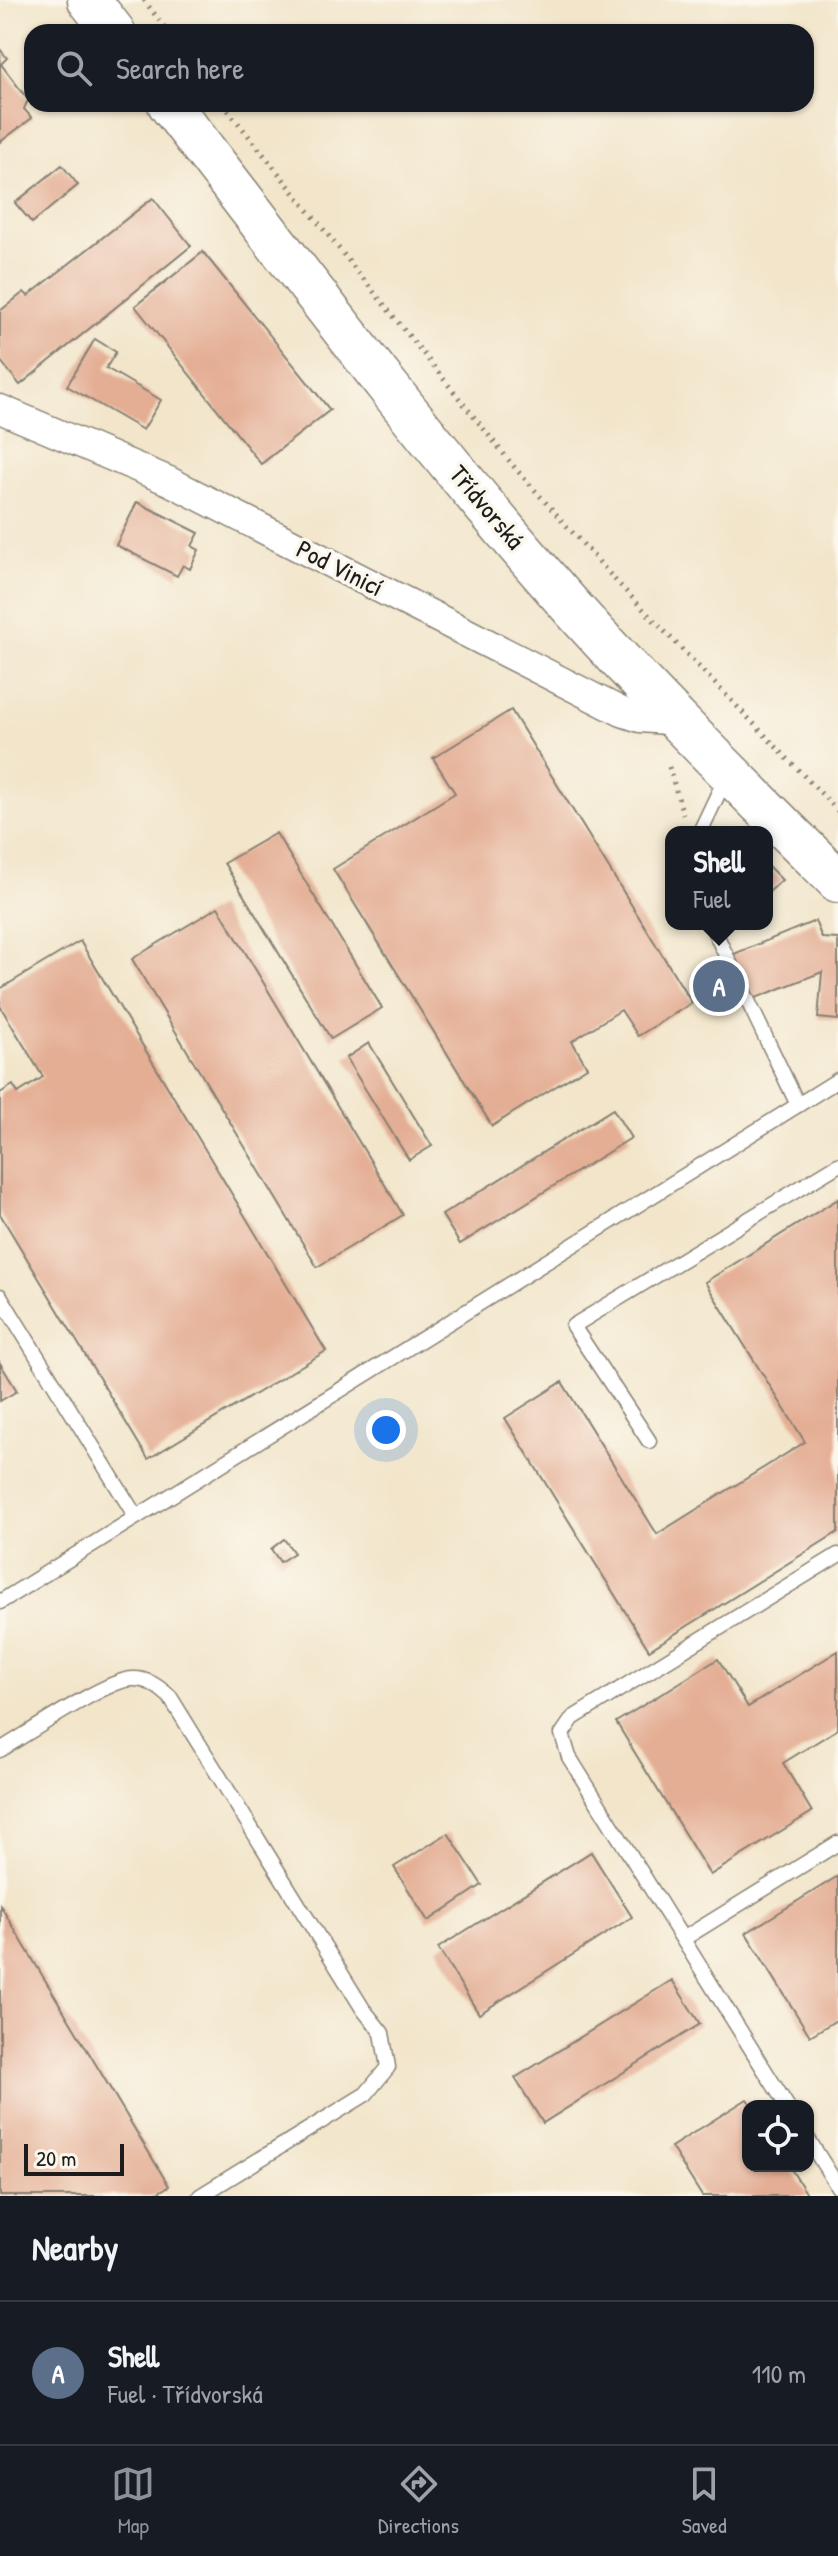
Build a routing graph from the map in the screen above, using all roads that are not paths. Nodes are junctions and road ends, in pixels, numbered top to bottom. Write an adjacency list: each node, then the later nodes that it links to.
1 (89, 0): 2 (main road)
2 (108, 24)
3 (175, 112): 5 (main road, Třídvorská)
4 (0, 409): 5 (street, Pod Vinicí)
5 (680, 721): 6 (main road, Třídvorská)
6 (729, 771): 7 (lane); 8 (main road, Třídvorská)
7 (703, 826)
8 (838, 881)
9 (714, 930): 11 (lane)
10 (838, 1080): 11 (lane)
11 (798, 1105): 15 (lane)
12 (838, 1165): 14 (lane)
13 (0, 1296): 15 (lane)
14 (649, 1441)
15 (136, 1517): 17 (lane)
16 (838, 1555): 20 (lane)
17 (0, 1602)
18 (0, 1750): 24 (lane)
19 (838, 1843): 20 (lane)
20 (683, 1939): 21 (lane)
21 (783, 2100)
22 (814, 2149): 23 (lane)
23 (838, 2187)
24 (200, 2196)

